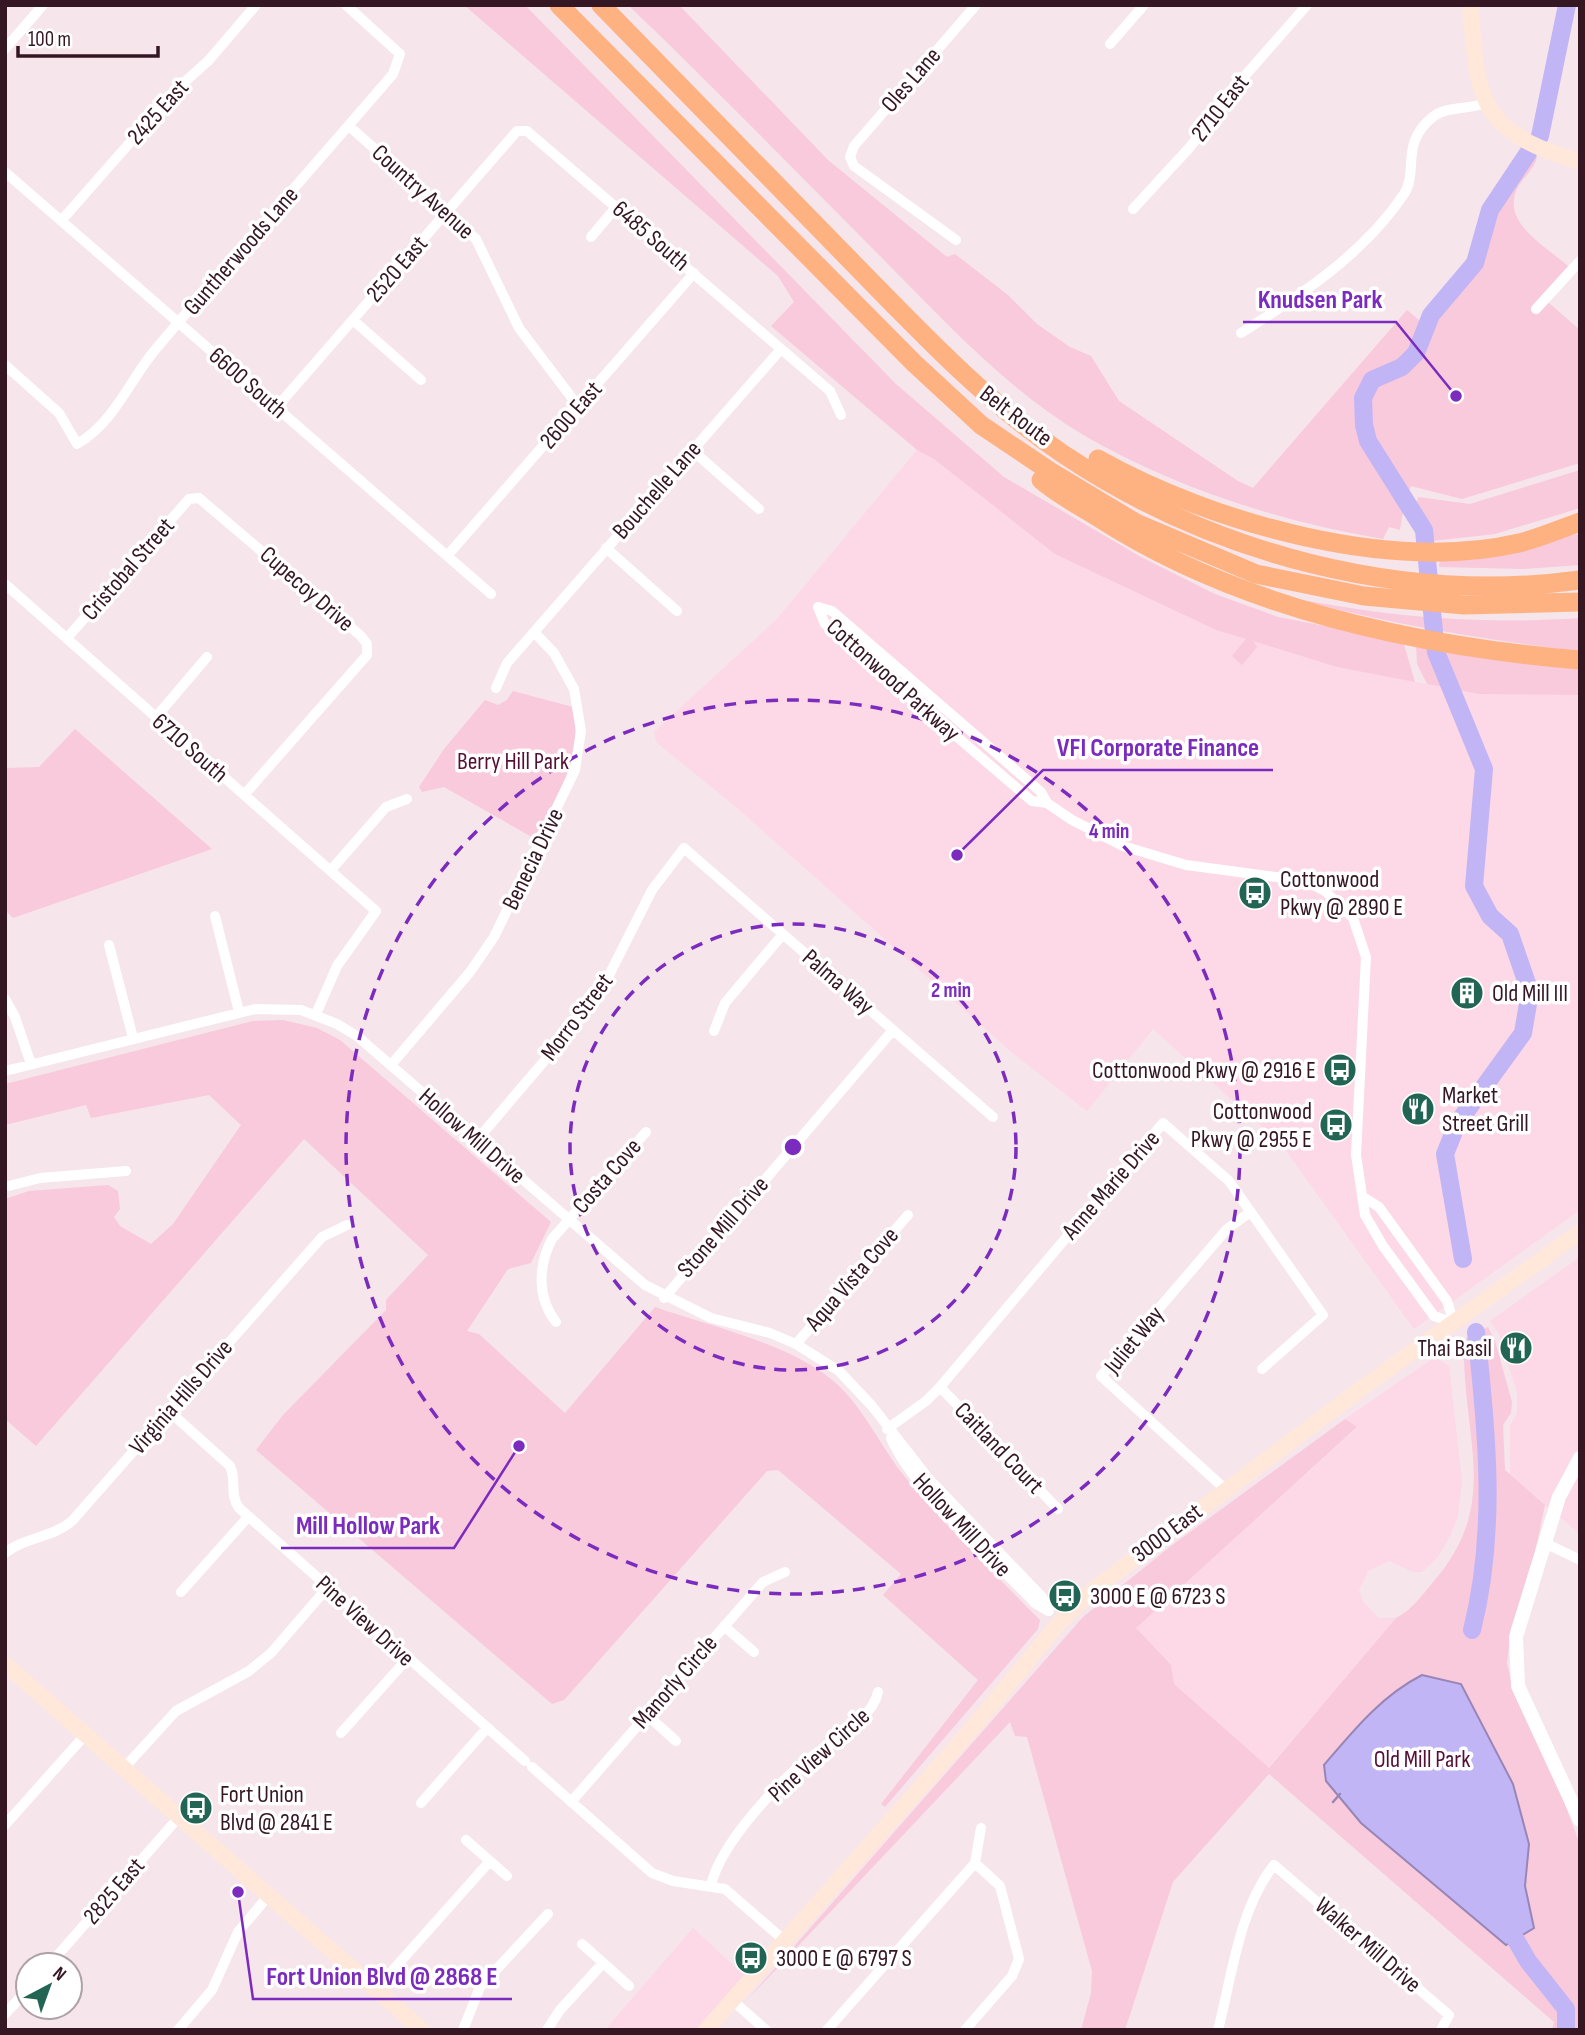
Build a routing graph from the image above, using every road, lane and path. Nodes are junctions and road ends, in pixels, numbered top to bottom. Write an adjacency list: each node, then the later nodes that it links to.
1 (43, 5): 11 (street)
2 (256, 5): 20 (street, 2425 East)
3 (346, 5): 13 (street, Guntherwoods Lane)
4 (559, 5): 36 (highway, Belt Route)
5 (601, 5): 29 (highway, Belt Route)
6 (976, 5): 22 (street, Oles Lane)
7 (1144, 5): 10 (street)
8 (1307, 5): 18 (street, 2710 East)
9 (1470, 5): 12 (main road)
10 (1110, 44)
11 (5, 49)
12 (1485, 103): 15 (main road); 28 (street)
13 (349, 126): 19 (street, Country Avenue); 27 (street, Guntherwoods Lane)
14 (517, 131): 17 (street, 6485 South); 19 (street, 2520 East)
15 (1580, 162)
16 (5, 172): 20 (street, 6600 South)
17 (617, 206): 21 (street); 24 (street, 6485 South)
18 (1133, 209)
19 (447, 211): 26 (street, 2520 East); 33 (street, Country Avenue)
20 (61, 221): 27 (street, 6600 South)
21 (591, 237)
22 (956, 240)
23 (1580, 261): 25 (street)
24 (694, 273): 30 (street, 6485 South); 33 (street, 2600 East)
25 (1536, 309)
26 (353, 320): 32 (street); 34 (street, 2520 East)
27 (179, 323): 31 (street, Guntherwoods Lane); 34 (street, 6600 South)
28 (1241, 333)
29 (926, 337): 40 (highway); 45 (highway, Belt Route)
30 (781, 349): 35 (street, 6485 South); 37 (street, Bouchelle Lane)
31 (5, 365)
32 (421, 380)
33 (578, 406): 42 (street, 2600 East)
34 (276, 408): 42 (street, 6600 South)
35 (841, 415)
36 (981, 425): 45 (highway, Belt Route); 53 (highway)
37 (692, 450): 39 (street); 41 (street, Bouchelle Lane)
38 (189, 499): 51 (street, Cristobal Street); 56 (street, Cupecoy Drive)
39 (759, 509)
40 (1580, 522)
41 (606, 548): 49 (street); 50 (street, Bouchelle Lane)
42 (447, 556): 46 (street, 6600 South)
43 (1580, 580): 47 (highway, Belt Route)
44 (5, 584): 51 (street, 6710 South)
45 (1365, 587): 47 (highway, Belt Route)
46 (491, 594)
47 (1465, 595): 48 (highway, Belt Route)
48 (1580, 602)
49 (677, 611)
50 (534, 632): 54 (street, Bouchelle Lane); 71 (street, Benecia Drive)
51 (67, 638): 55 (street, 6710 South)
52 (207, 657): 55 (street)
53 (1580, 660)
54 (496, 688)
55 (156, 717): 56 (street, 6710 South)
56 (244, 795): 60 (street, 6710 South)
57 (407, 799): 60 (street)
58 (1047, 803): 58 (street, Cottonwood Parkway); 78 (street, Cottonwood Parkway)
59 (684, 848): 62 (street, Palma Way); 75 (street, Morro Street)
60 (331, 870): 66 (street, 6710 South)
61 (215, 916): 65 (street)
62 (783, 934): 67 (street, Palma Way); 68 (street)
63 (109, 945): 69 (street)
64 (5, 999): 70 (street)
65 (239, 1012): 66 (street, Hollow Mill Drive); 69 (street, Hollow Mill Drive)
66 (316, 1014): 71 (street, Hollow Mill Drive)
67 (893, 1030): 73 (street, Palma Way); 84 (street, Stone Mill Drive)
68 (714, 1031)
69 (133, 1038): 70 (street, Hollow Mill Drive)
70 (31, 1064): 72 (street, Hollow Mill Drive)
71 (391, 1065): 75 (street, Hollow Mill Drive)
72 (5, 1071)
73 (993, 1117)
74 (646, 1132): 81 (street, Costa Cove)
75 (477, 1140): 81 (street, Hollow Mill Drive)
76 (126, 1171): 77 (street)
77 (5, 1187)
78 (1363, 1197): 86 (street); 86 (street, Cottonwood Parkway)
79 (1249, 1213): 88 (street, Anne Marie Drive); 89 (street, Anne Marie Drive); 93 (street, Juliet Way)
80 (908, 1215): 87 (street, Aqua Vista Cove)
81 (568, 1221): 84 (street, Hollow Mill Drive); 85 (street, Costa Cove)
82 (347, 1224): 90 (street, Virginia Hills Drive)
83 (1580, 1232): 86 (main road, 3000 East)
84 (664, 1298): 87 (street, Hollow Mill Drive)
85 (556, 1322)
86 (1454, 1323): 93 (main road, 3000 East)
87 (796, 1344): 91 (street, Hollow Mill Drive)
88 (1262, 1369)
89 (940, 1387): 91 (street, Anne Marie Drive); 94 (street, Caitland Court)
90 (169, 1411): 95 (street, Pine View Drive); 97 (street, Virginia Hills Drive)
91 (887, 1429): 102 (street, Hollow Mill Drive)
92 (1580, 1458): 96 (street)
93 (1225, 1489): 102 (main road, 3000 East)
94 (1058, 1509)
95 (248, 1517): 100 (street, Pine View Drive); 101 (street)
96 (1545, 1543): 98 (street); 117 (street)
97 (5, 1553)
98 (1580, 1560)
99 (785, 1572): 103 (street, Manorly Circle)
100 (328, 1587): 105 (street, Pine View Drive); 113 (street)
101 (181, 1592)
102 (1055, 1617): 127 (main road, 3000 East)
103 (724, 1626): 104 (street); 108 (street, Manorly Circle)
104 (754, 1652)
105 (408, 1658): 109 (street, Pine View Drive); 110 (street)
106 (5, 1664): 111 (main road)
107 (878, 1692): 124 (street, Pine View Circle)
108 (646, 1715): 112 (street); 114 (street, Manorly Circle)
109 (486, 1728): 114 (street, Pine View Drive); 115 (street)
110 (341, 1733)
111 (86, 1734): 113 (main road); 118 (street)
112 (676, 1741)
113 (124, 1768): 116 (main road)
114 (571, 1801): 124 (street, Pine View Drive)
115 (421, 1803)
116 (179, 1816): 125 (main road); 129 (street, 2825 East)
117 (1580, 1820)
118 (5, 1825)
119 (981, 1828): 122 (street)
120 (466, 1840): 121 (street)
121 (489, 1861): 123 (street); 132 (street)
122 (975, 1863): 140 (street); 141 (street)
123 (507, 1876)
124 (712, 1885): 127 (street, Pine View Drive)
125 (269, 1895): 132 (main road); 134 (street)
126 (548, 1914): 136 (street)
127 (785, 1941): 133 (main road, 3000 East)
128 (582, 1944): 130 (street)
129 (61, 1951)
130 (603, 1963): 131 (street); 137 (street)
131 (629, 1986)
132 (376, 1989): 135 (main road)
133 (732, 2000): 138 (main road, 3000 East); 139 (street)
134 (178, 2030)
135 (422, 2030)
136 (463, 2030)
137 (547, 2030)
138 (706, 2030)
139 (766, 2030)
140 (827, 2030)
141 (965, 2030)
142 (1218, 2030): 143 (street, Walker Mill Drive)
143 (1441, 2030)

